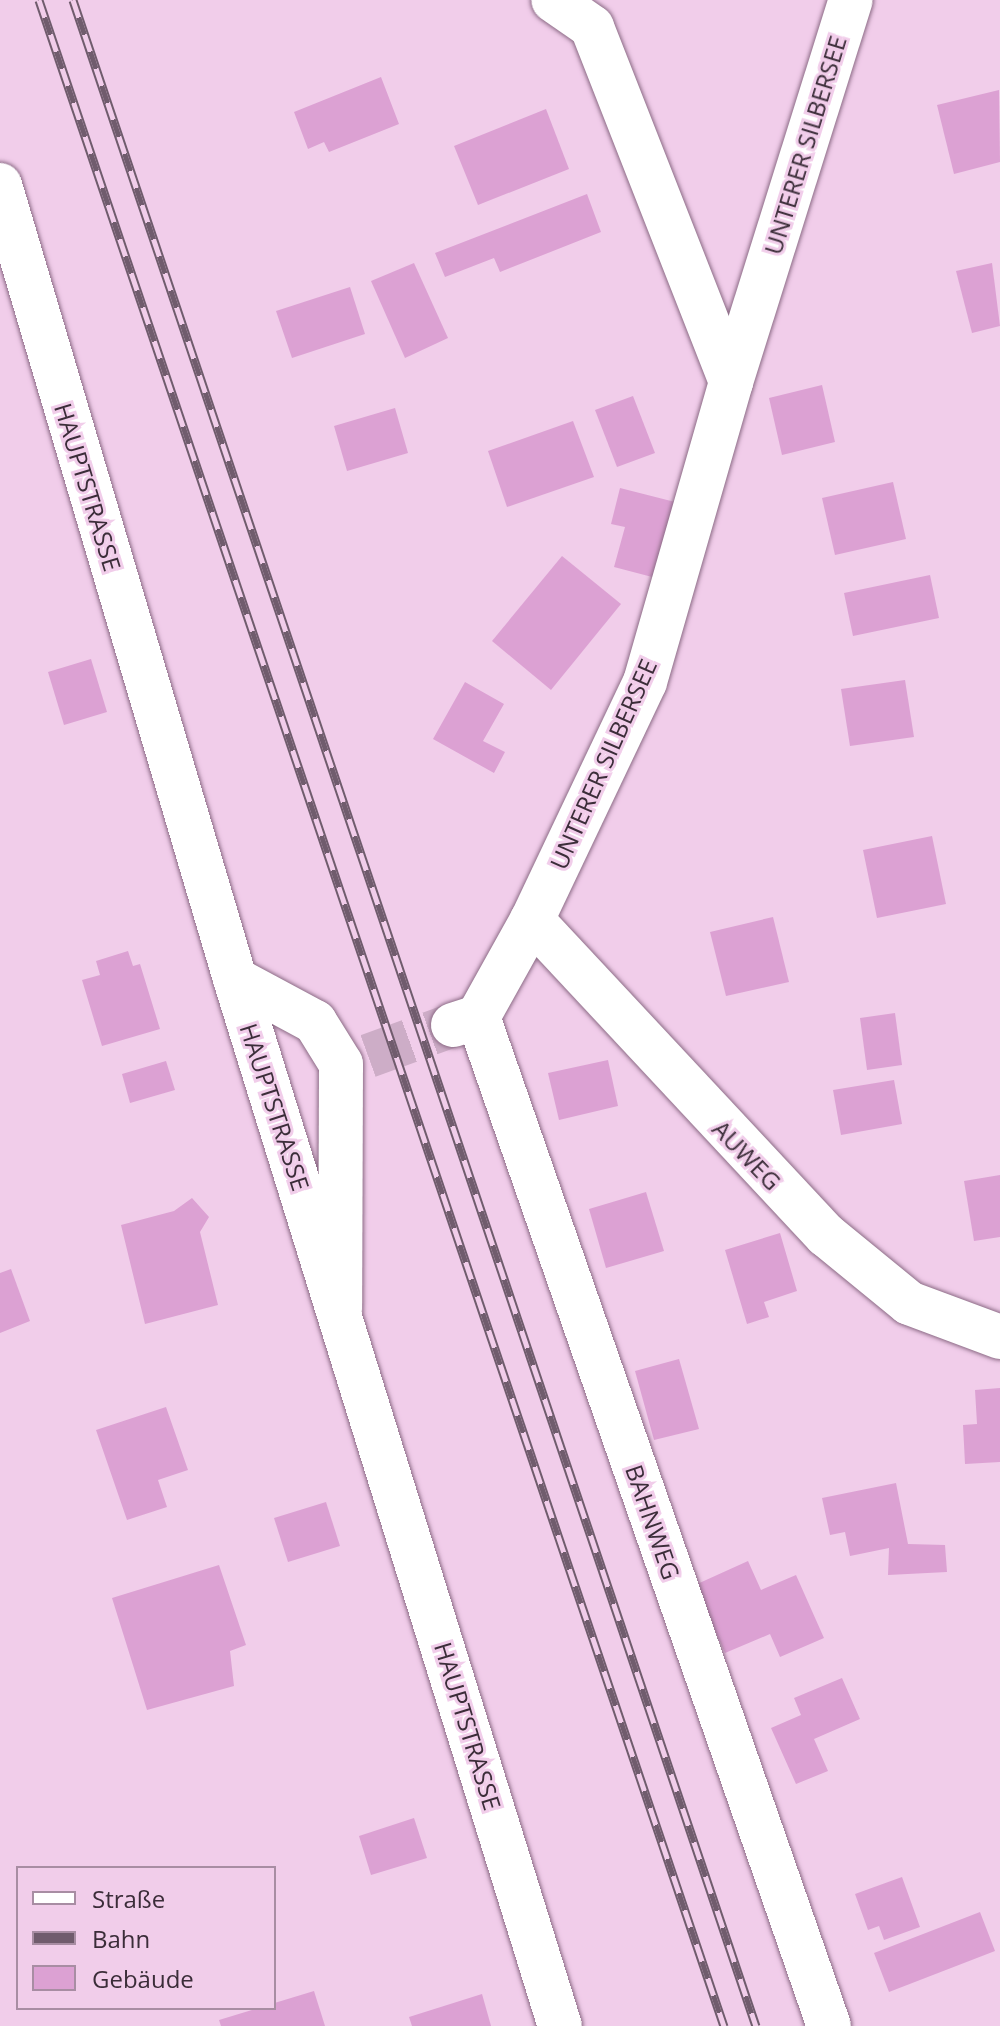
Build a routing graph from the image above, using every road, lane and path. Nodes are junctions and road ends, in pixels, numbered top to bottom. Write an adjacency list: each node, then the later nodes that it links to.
1 (553, 0): 4 (street)
2 (851, 0): 4 (street, UNTERER SILBERSEE)
3 (0, 185): 6 (street, HAUPTSTRASSE)
4 (731, 382): 5 (street, UNTERER SILBERSEE)
5 (532, 920): 7 (street, UNTERER SILBERSEE); 9 (street, AUWEG)
6 (235, 979): 8 (street, HAUPTSTRASSE); 8 (street)
7 (465, 1021): 11 (street, BAHNWEG)
8 (340, 1312): 10 (street, HAUPTSTRASSE)
9 (1000, 1337)
10 (560, 2026)
11 (829, 2026)

